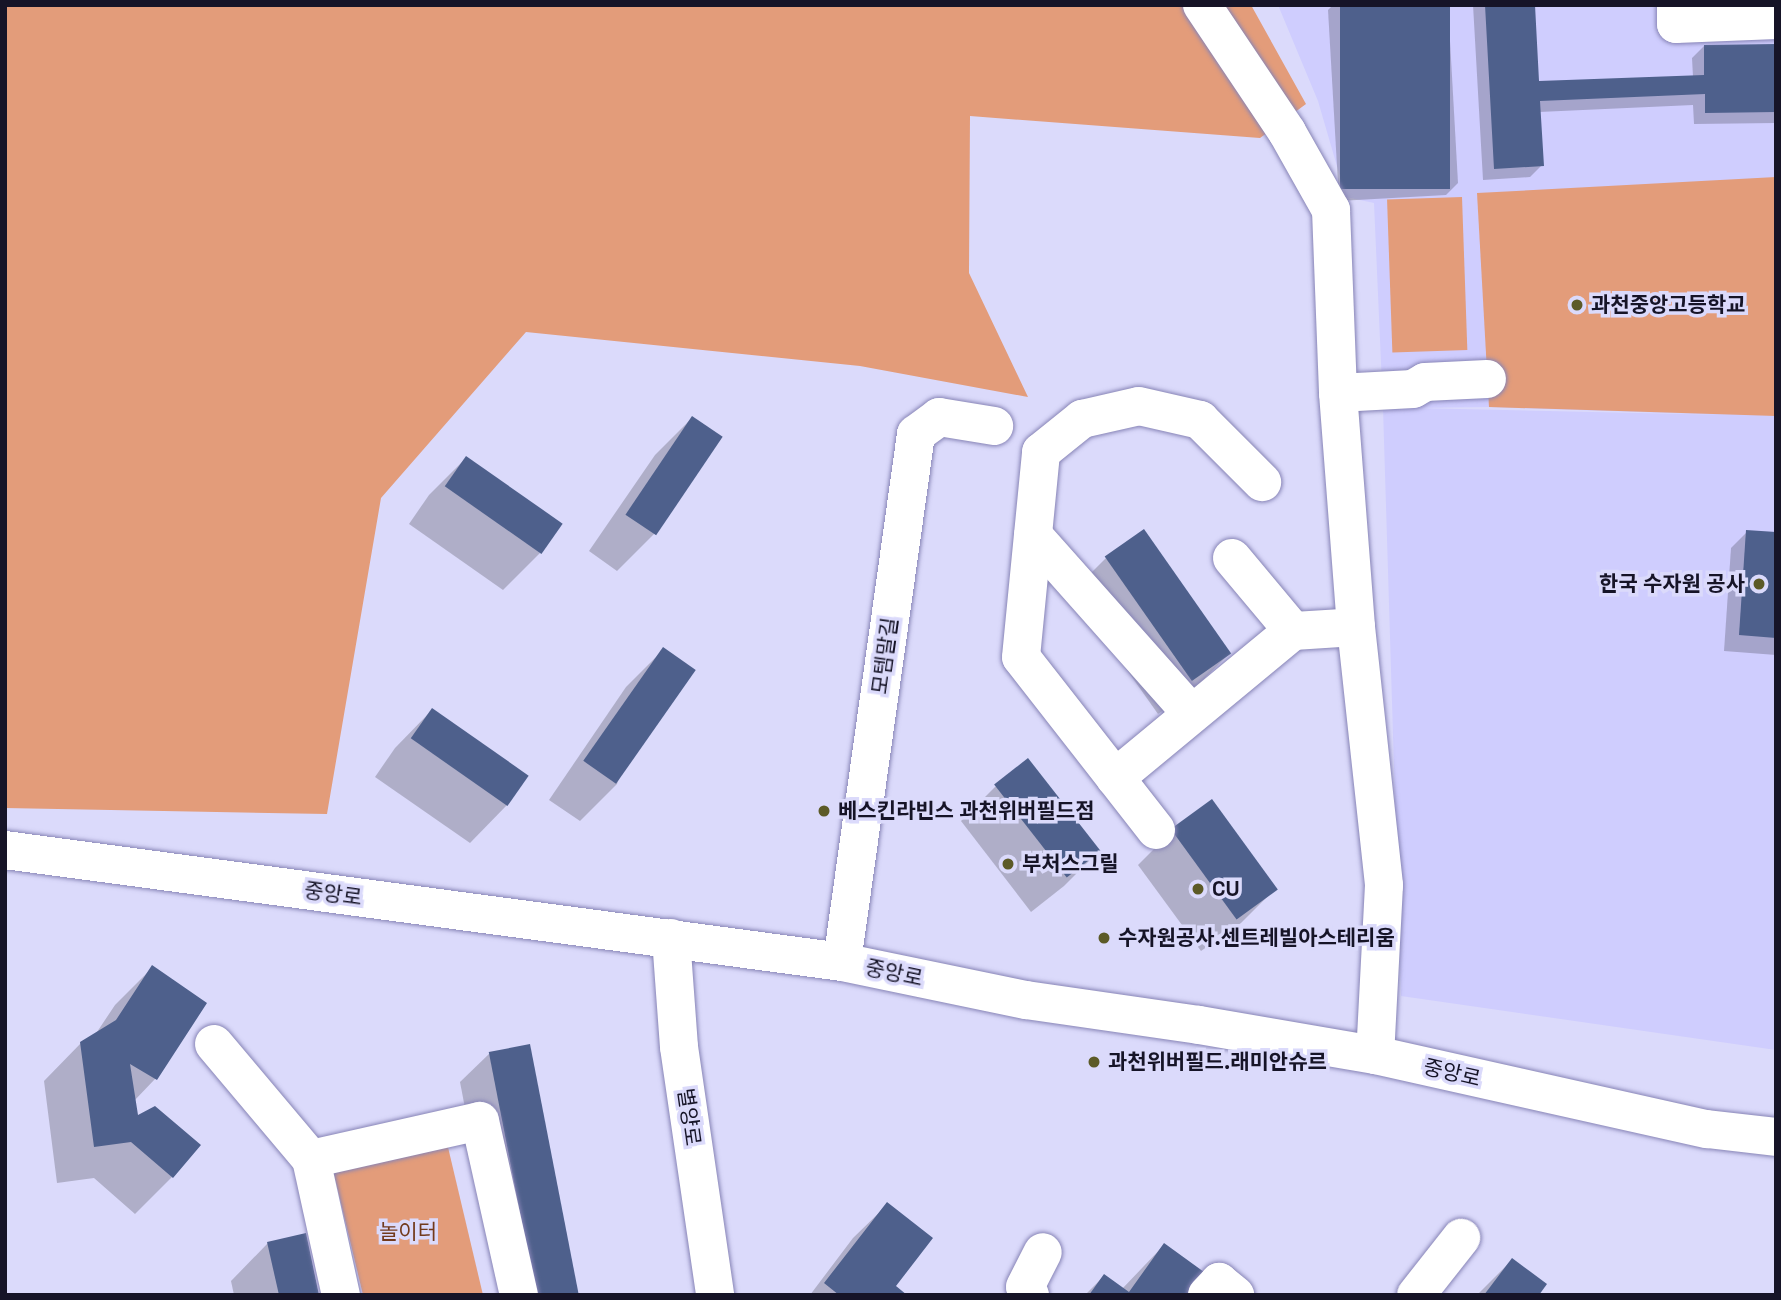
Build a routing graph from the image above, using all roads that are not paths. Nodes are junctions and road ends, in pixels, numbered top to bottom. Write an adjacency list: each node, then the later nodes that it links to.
1 (1202, 5): 5 (street)
2 (1676, 5): 3 (street)
3 (1776, 20)
4 (1487, 379): 5 (street)
5 (1338, 393): 10 (street)
6 (994, 426): 17 (street, 모템말길)
7 (1262, 482): 8 (street)
8 (1033, 536): 12 (street); 13 (street)
9 (1233, 558): 11 (street)
10 (1356, 626): 11 (street); 19 (street)
11 (1293, 631): 12 (street)
12 (1192, 715): 13 (street)
13 (1115, 778): 14 (street)
14 (1156, 830)
15 (6, 851): 16 (street, 중앙로)
16 (671, 938): 17 (street, 중앙로); 26 (street, 별양로)
17 (842, 962): 19 (street, 중앙로)
18 (214, 1044): 21 (street)
19 (1375, 1055): 20 (street, 중앙로)
20 (1776, 1137)
21 (311, 1159): 24 (street); 25 (street)
22 (1461, 1238): 30 (street)
23 (1043, 1252): 27 (street)
24 (341, 1295)
25 (519, 1295)
26 (715, 1295)
27 (1030, 1295)
28 (1208, 1295): 29 (street)
29 (1235, 1295)
30 (1416, 1295)

